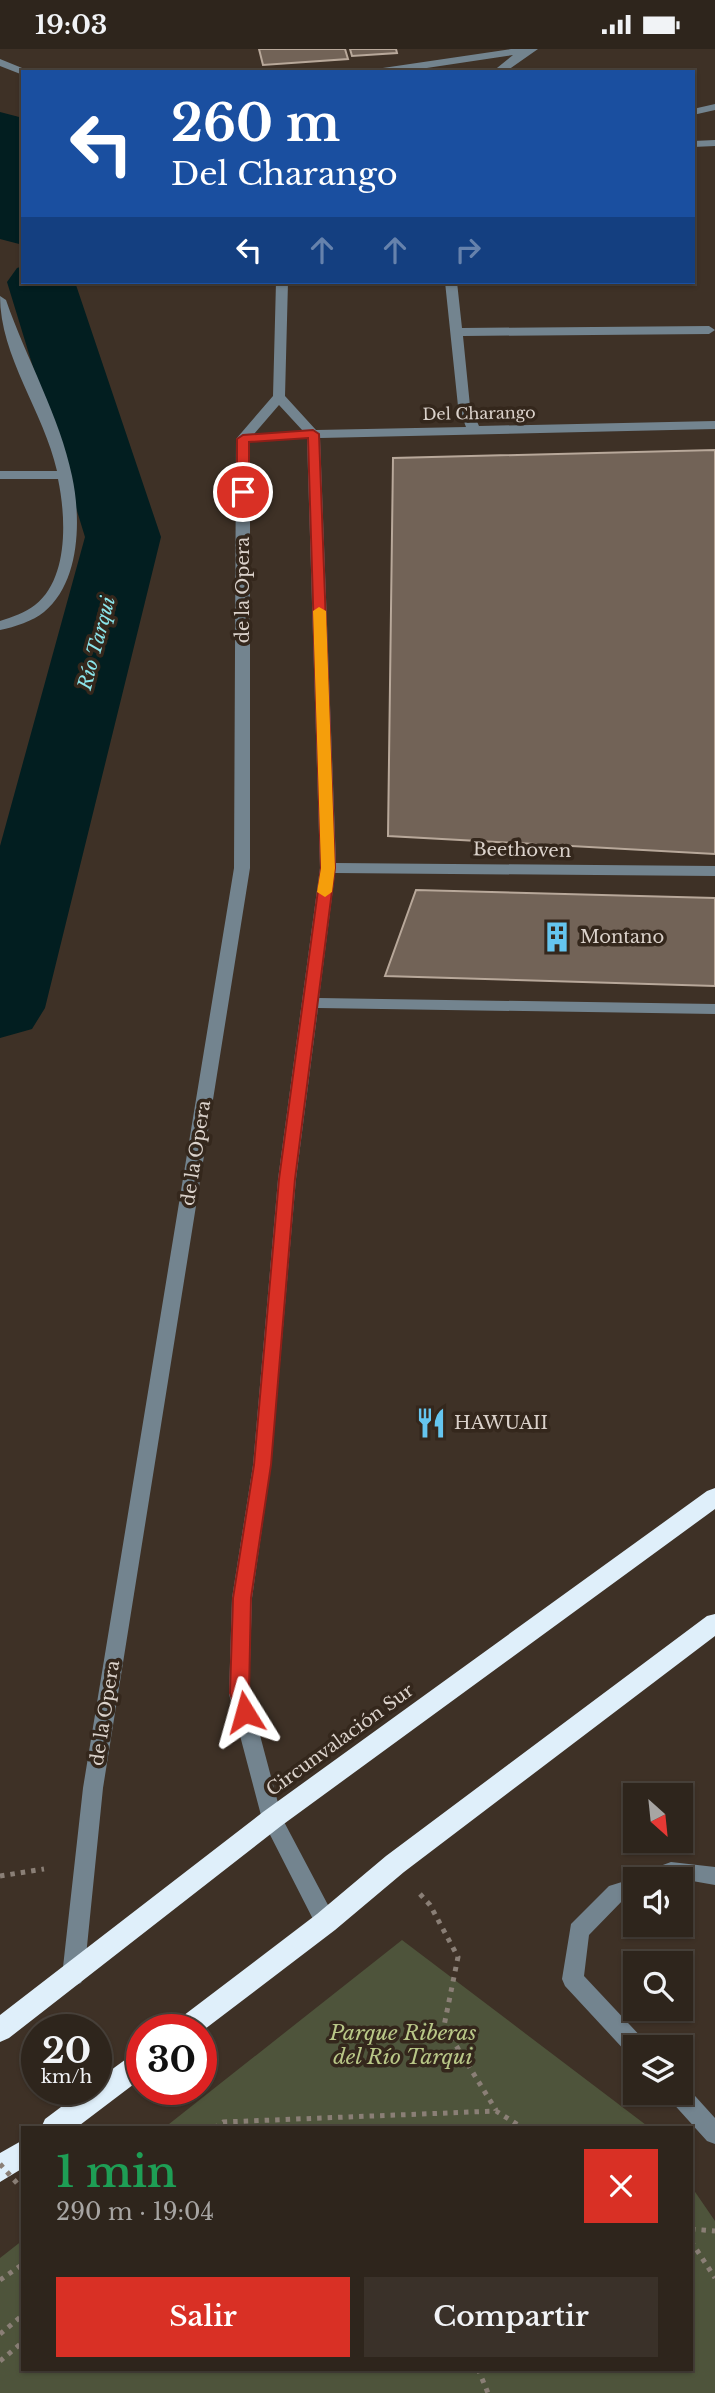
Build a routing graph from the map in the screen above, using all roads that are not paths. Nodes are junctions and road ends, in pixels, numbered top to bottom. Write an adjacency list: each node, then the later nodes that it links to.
1 (531, 49): 3 (street); 4 (street)
2 (0, 62): 5 (street)
3 (389, 70)
4 (500, 70)
5 (21, 71)
6 (715, 107): 7 (street)
7 (695, 112)
8 (715, 143): 9 (street)
9 (695, 144)
10 (282, 284): 15 (street)
11 (452, 284): 14 (street)
12 (0, 300): 21 (street)
13 (709, 330): 14 (street)
14 (457, 331): 17 (street)
15 (279, 397): 18 (street); 19 (street)
16 (715, 425): 17 (street, Del Charango)
17 (474, 430): 18 (street, Del Charango)
18 (313, 434): 19 (street, Del Charango); 23 (street)
19 (243, 439): 34 (street, de la Opera)
20 (0, 475): 21 (street)
21 (66, 475): 22 (street)
22 (0, 626)
23 (328, 868): 24 (street, Beethoven); 25 (street)
24 (715, 871)
25 (310, 1003): 26 (street); 29 (street)
26 (715, 1009)
27 (715, 1497): 29 (highway, Circunvalación Sur)
28 (715, 1623): 33 (highway)
29 (272, 1819): 33 (street); 34 (highway, Circunvalación Sur)
30 (693, 1874): 31 (street)
31 (715, 1876)
32 (623, 1890): 37 (street)
33 (326, 1922): 35 (highway)
34 (73, 1976): 36 (highway, Circunvalación Sur)
35 (205, 2014)
36 (0, 2030)
37 (625, 2035)
38 (126, 2074): 40 (highway)
39 (688, 2105): 41 (street)
40 (58, 2126)
41 (715, 2134)
42 (21, 2153): 43 (highway)
43 (0, 2169)

